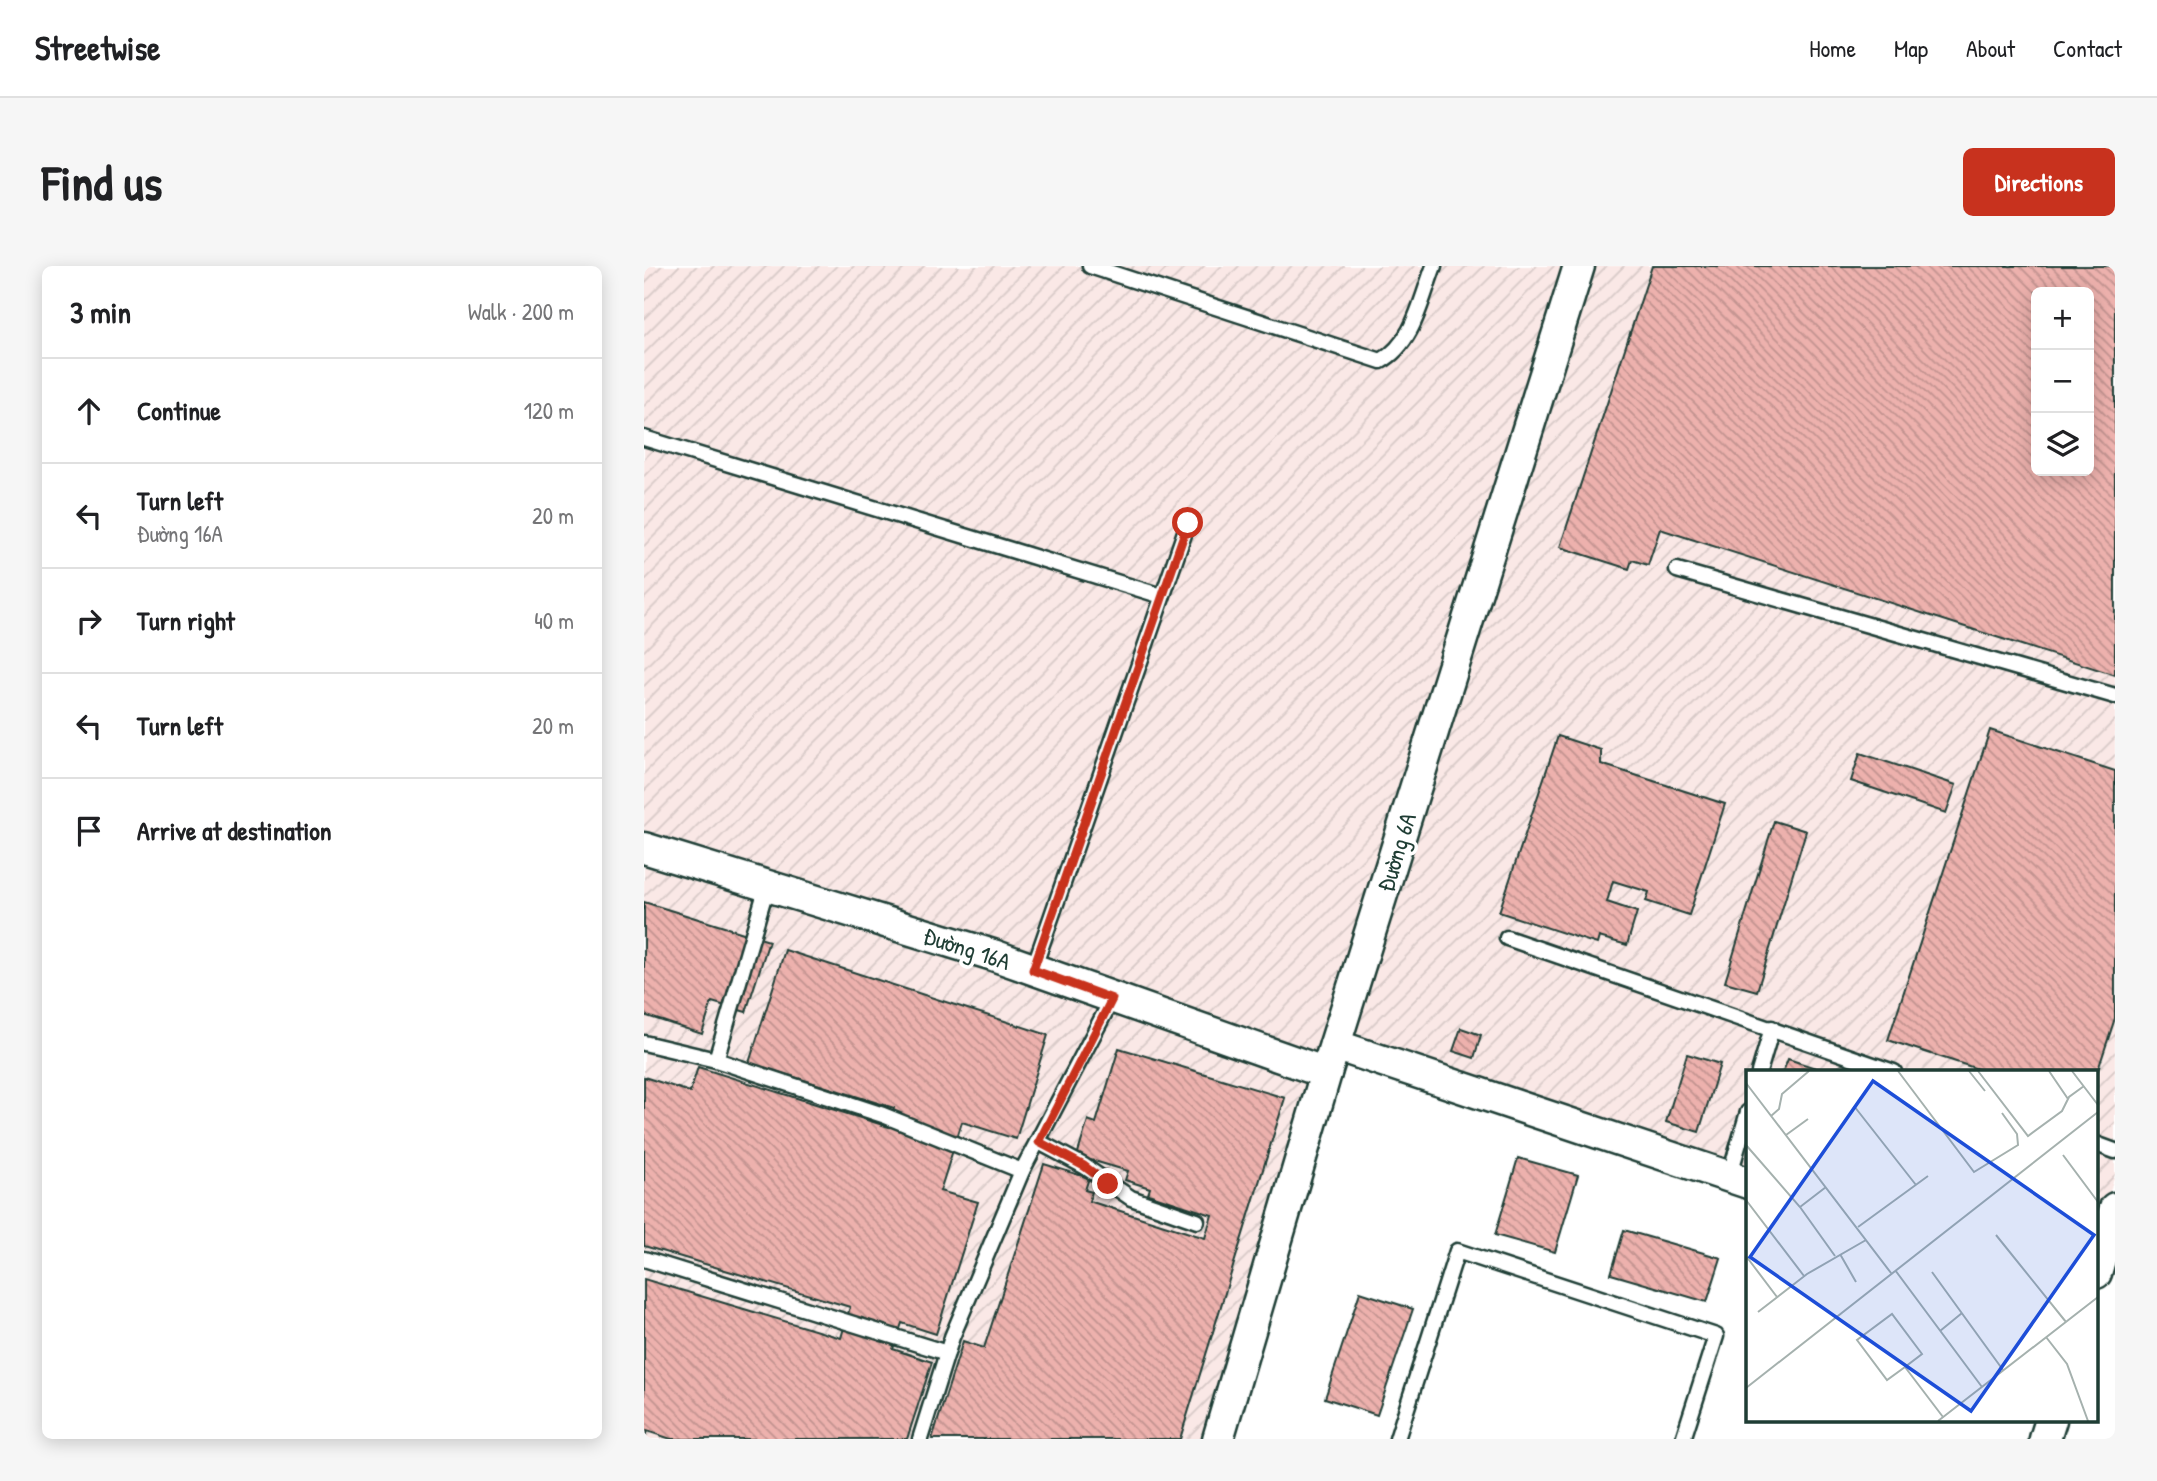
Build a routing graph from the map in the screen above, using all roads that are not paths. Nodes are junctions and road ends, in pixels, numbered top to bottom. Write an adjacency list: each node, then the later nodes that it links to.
1 (1090, 266): 2 (lane)
2 (1434, 266)
3 (1579, 266): 16 (street, Đường 6A)
4 (644, 438): 7 (lane)
5 (1188, 523): 7 (lane)
6 (1677, 570): 8 (lane)
7 (1162, 596): 12 (lane)
8 (2115, 696)
9 (644, 848): 10 (street, Đường 16A)
10 (767, 886): 12 (street, Đường 16A); 17 (lane)
11 (1507, 938): 14 (lane)
12 (1033, 970): 13 (street, Đường 16A)
13 (1112, 999): 20 (street, Đường 16A); 22 (lane)
14 (1772, 1028): 18 (lane); 19 (lane)
15 (644, 1042): 17 (lane)
16 (1335, 1045): 20 (street, Đường 6A); 26 (street)
17 (716, 1060): 25 (lane)
18 (1760, 1070)
19 (1888, 1070)
20 (1326, 1073): 34 (street, Đường 6A)
21 (1746, 1126): 26 (lane)
22 (1039, 1142): 25 (lane); 28 (lane)
23 (2098, 1145): 24 (lane)
24 (2115, 1151)
25 (1022, 1171): 31 (lane)
26 (1738, 1180)
27 (2115, 1208): 30 (street)
28 (1197, 1221)
29 (644, 1259): 31 (lane)
30 (2098, 1266)
31 (947, 1353): 33 (lane)
32 (2049, 1422): 37 (street)
33 (920, 1439)
34 (1218, 1439)
35 (1397, 1439): 36 (lane)
36 (1683, 1439)
37 (2045, 1439)

